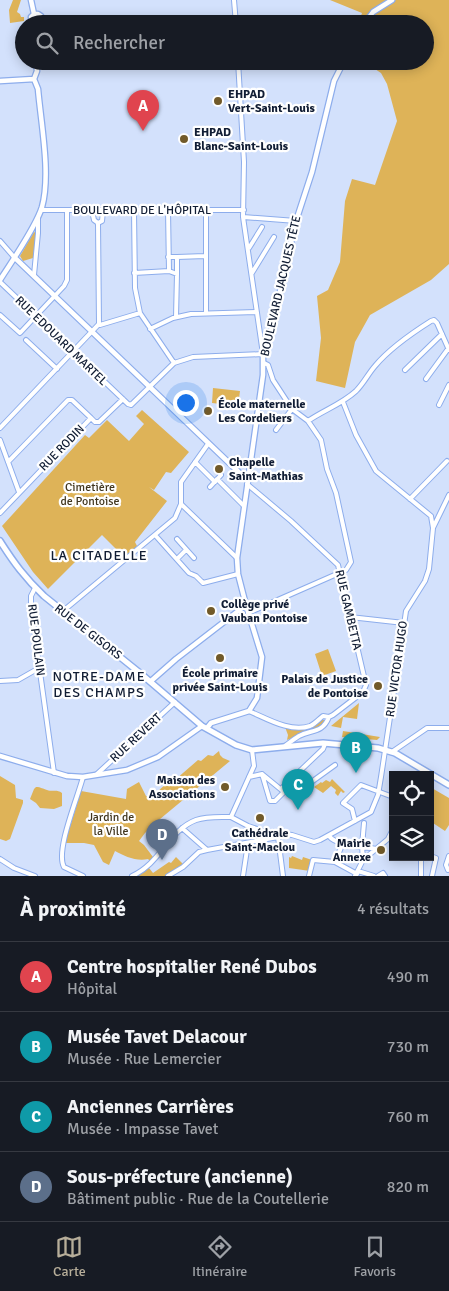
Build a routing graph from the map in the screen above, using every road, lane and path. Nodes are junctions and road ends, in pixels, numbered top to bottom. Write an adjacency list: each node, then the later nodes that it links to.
1 (31, 0): 4 (street)
2 (234, 0): 6 (street)
3 (392, 0): 7 (street)
4 (34, 14): 5 (street)
5 (38, 15)
6 (235, 15)
7 (371, 15)
8 (37, 70): 11 (street)
9 (239, 70): 16 (street)
10 (340, 70): 23 (street, BOULEVARD JACQUES TÊTE)
11 (34, 78): 12 (street); 13 (street)
12 (0, 81)
13 (41, 210): 17 (street, BOULEVARD DE L'HÔPITAL); 22 (street)
14 (168, 210): 15 (street, BOULEVARD DE L'HÔPITAL); 20 (street, BOULEVARD DE L'HÔPITAL); 31 (street)
15 (206, 210): 16 (street, BOULEVARD DE L'HÔPITAL); 30 (street)
16 (244, 210): 21 (street)
17 (67, 211): 18 (street, BOULEVARD DE L'HÔPITAL); 39 (street)
18 (92, 211): 19 (street, BOULEVARD DE L'HÔPITAL); 24 (street)
19 (103, 211): 20 (street, BOULEVARD DE L'HÔPITAL); 24 (street)
20 (134, 211): 34 (street)
21 (244, 217): 23 (street); 28 (street)
22 (38, 218): 29 (street); 37 (street)
23 (296, 221): 53 (street, BOULEVARD JACQUES TÊTE)
24 (98, 223): 46 (street)
25 (262, 227): 28 (street)
26 (274, 237): 36 (street)
27 (0, 241): 29 (street)
28 (249, 248): 36 (street)
29 (14, 256): 37 (street); 38 (street)
30 (205, 256): 32 (street); 42 (street)
31 (168, 257): 32 (street); 33 (street)
32 (177, 257): 35 (street)
33 (168, 271): 34 (street); 35 (street)
34 (134, 273): 41 (street)
35 (177, 274): 45 (street)
36 (252, 274): 40 (street)
37 (34, 275): 39 (street)
38 (0, 281): 44 (street, RUE EDOUARD MARTEL)
39 (55, 297): 44 (street); 48 (street)
40 (257, 312): 42 (street); 53 (street)
41 (140, 313): 46 (street); 47 (street)
42 (206, 313): 45 (street)
43 (0, 315): 44 (street)
44 (37, 317): 52 (street, RUE EDOUARD MARTEL)
45 (176, 317): 47 (street)
46 (99, 324): 48 (street)
47 (150, 329): 54 (street)
48 (92, 331): 52 (street); 60 (street)
49 (442, 334): 51 (street); 57 (street); 62 (street)
50 (26, 340): 56 (street)
51 (448, 350): 58 (street)
52 (72, 351): 56 (street); 61 (street, RUE EDOUARD MARTEL)
53 (263, 354): 54 (street); 55 (street, BOULEVARD JACQUES TÊTE)
54 (174, 363): 60 (street)
55 (264, 363): 64 (street); 76 (street, BOULEVARD JACQUES TÊTE)
56 (57, 368): 67 (street)
57 (405, 370)
58 (426, 379)
59 (449, 385): 63 (street)
60 (149, 386): 61 (street, RUE RODIN); 70 (street)
61 (123, 399): 65 (street, RUE RODIN)
62 (343, 402): 66 (street); 80 (street)
63 (439, 405)
64 (292, 409): 66 (street); 68 (street)
65 (91, 418): 72 (street); 78 (street, RUE RODIN)
66 (308, 421): 93 (street)
67 (0, 428)
68 (276, 430)
69 (0, 440): 72 (street)
70 (208, 444): 73 (street); 76 (street)
71 (447, 461): 80 (street)
72 (8, 462): 78 (street)
73 (195, 462): 75 (street); 81 (street)
74 (221, 475): 75 (street)
75 (216, 481): 77 (street); 82 (street)
76 (247, 482): 82 (street, BOULEVARD JACQUES TÊTE); 93 (street, RUE GAMBETTA)
77 (210, 486)
78 (19, 492): 83 (street, RUE RODIN)
79 (449, 495): 84 (street, RUE VICTOR HUGO)
80 (410, 499): 84 (street)
81 (181, 504): 86 (street); 91 (street)
82 (244, 506): 91 (street, BOULEVARD JACQUES TÊTE)
83 (0, 513)
84 (433, 528): 100 (street, RUE VICTOR HUGO)
85 (0, 535): 95 (main road, RUE DE GISORS)
86 (155, 535): 92 (street); 97 (street)
87 (177, 539): 89 (street)
88 (0, 541): 95 (main road, RUE DE GISORS)
89 (186, 550): 90 (street); 92 (street)
90 (194, 558)
91 (237, 558): 94 (street, BOULEVARD JACQUES TÊTE)
92 (177, 559): 94 (street)
93 (340, 572): 98 (street); 99 (street, RUE GAMBETTA)
94 (238, 574): 96 (street, BOULEVARD JACQUES TÊTE)
95 (35, 588): 97 (main road, RUE DE GISORS); 101 (street, RUE POULAIN)
96 (246, 605): 98 (street, BOULEVARD JACQUES TÊTE); 103 (street)
97 (62, 611): 103 (main road, RUE DE GISORS)
98 (248, 613): 105 (street, BOULEVARD JACQUES TÊTE)
99 (350, 617): 100 (street); 106 (street, RUE GAMBETTA)
100 (404, 623): 112 (street, RUE VICTOR HUGO)
101 (39, 668): 102 (street); 115 (street, RUE POULAIN)
102 (0, 681)
103 (150, 681): 104 (main road, RUE DE GISORS)
104 (175, 702): 107 (main road, RUE DE GISORS); 116 (street, RUE REVERT)
105 (249, 710): 106 (street); 107 (street)
106 (329, 717): 110 (street)
107 (205, 727): 111 (main road, RUE DE GISORS); 116 (street)
108 (449, 728): 112 (street)
109 (326, 744): 110 (main road); 112 (main road); 121 (street)
110 (285, 746): 111 (main road)
111 (252, 750): 119 (street)
112 (389, 751): 120 (main road); 122 (street, RUE VICTOR HUGO)
113 (0, 756): 115 (street)
114 (335, 765): 121 (street)
115 (54, 774): 118 (street)
116 (97, 774): 118 (street)
117 (262, 774): 119 (street); 121 (street); 121 (street)
118 (83, 777): 144 (street)
119 (249, 777): 124 (street)
120 (449, 785)
121 (283, 791)
122 (378, 792): 123 (street); 125 (street, RUE VICTOR HUGO); 125 (street)
123 (389, 796)
124 (231, 817): 127 (street); 128 (street)
125 (355, 821): 128 (street)
126 (364, 823): 132 (street)
127 (182, 828): 134 (street); 145 (street)
128 (329, 836): 131 (street)
129 (389, 841): 133 (street)
130 (248, 843): 134 (street); 147 (street); 148 (street)
131 (343, 843): 132 (street); 140 (street)
132 (362, 846): 133 (street); 138 (street)
133 (377, 849): 138 (street)
134 (207, 850): 146 (street)
135 (449, 856): 141 (street)
136 (434, 857): 154 (street)
137 (0, 859): 143 (street)
138 (363, 860): 142 (street)
139 (421, 861): 153 (street)
140 (335, 862): 142 (street); 149 (street)
141 (449, 870): 155 (street)
142 (357, 874): 150 (street)
143 (34, 876)
144 (83, 876)
145 (132, 876)
146 (168, 876)
147 (243, 876)
148 (283, 876)
149 (309, 876)
150 (374, 876)
151 (378, 876): 152 (street)
152 (385, 876)
153 (421, 876)
154 (432, 876)
155 (446, 876)

